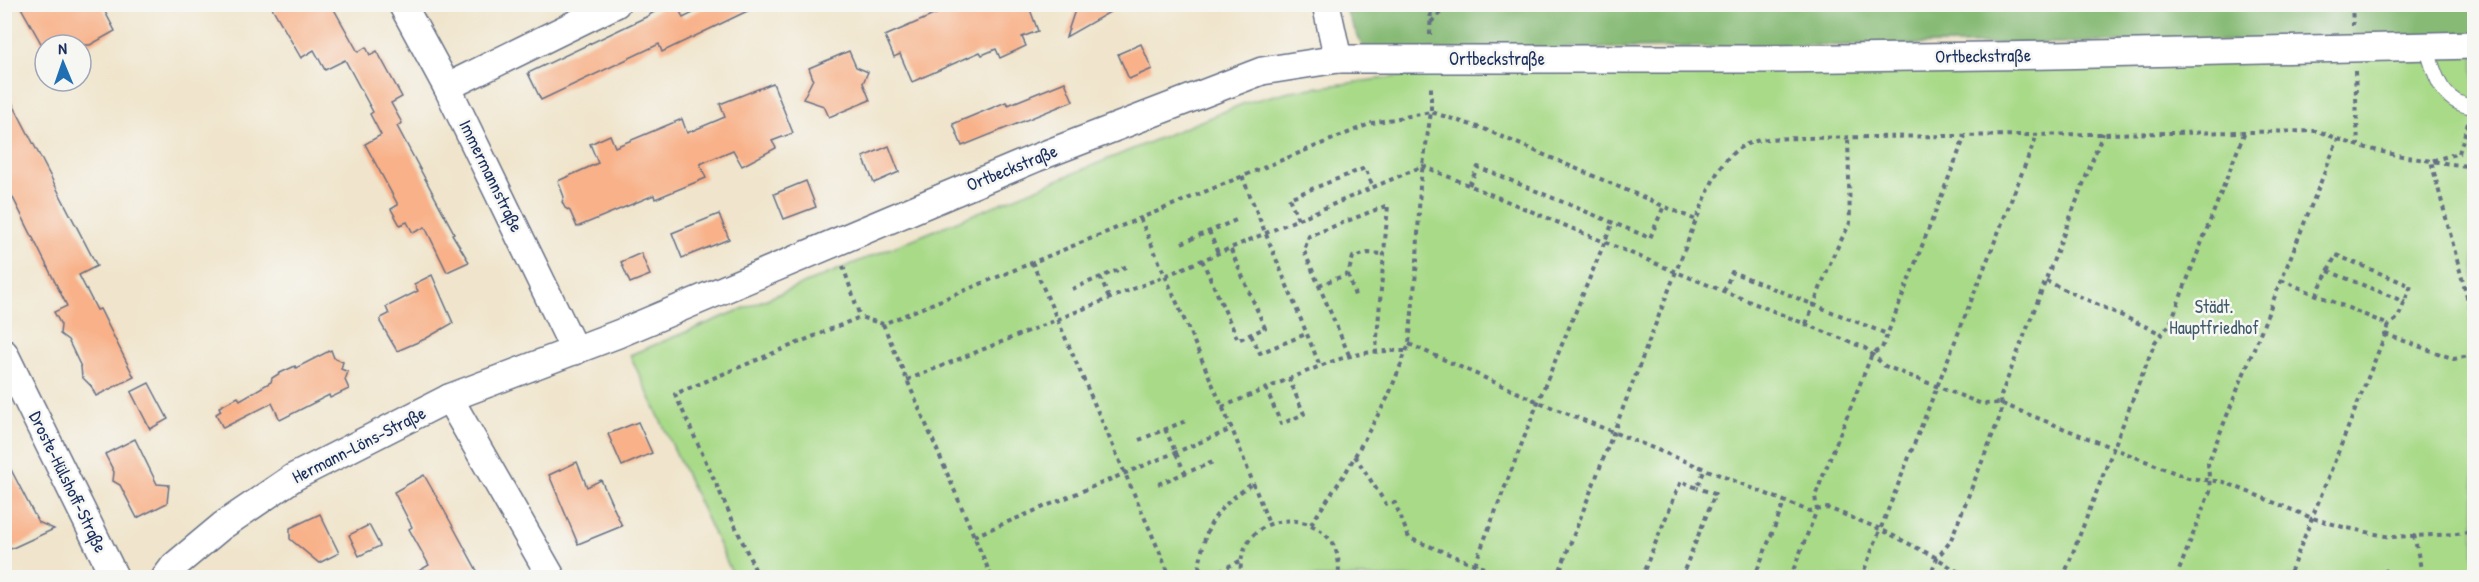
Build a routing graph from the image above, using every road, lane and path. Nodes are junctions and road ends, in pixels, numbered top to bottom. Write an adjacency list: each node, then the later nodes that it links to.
1 (402, 4): 10 (street, Immermannstraße)
2 (616, 4): 10 (street)
3 (1326, 4): 9 (street)
4 (1431, 4): 5 (path)
5 (1453, 4)
6 (2475, 45): 7 (street, Ortbeckstraße)
7 (2426, 46): 8 (street, Ortbeckstraße); 11 (lane)
8 (2354, 47): 9 (street, Ortbeckstraße); 19 (path)
9 (1338, 59): 34 (street, Ortbeckstraße)
10 (447, 87): 71 (street, Immermannstraße)
11 (2473, 107): 20 (path)
12 (1431, 112): 21 (path); 23 (path); 26 (path)
13 (2245, 131): 14 (path); 18 (path); 67 (path)
14 (2103, 133): 15 (path); 49 (path)
15 (2037, 135): 16 (path); 80 (path)
16 (1965, 136): 17 (path); 66 (path)
17 (1848, 137): 30 (path); 57 (path)
18 (2338, 139): 19 (path); 48 (path)
19 (2358, 146): 20 (path)
20 (2431, 161): 22 (path); 62 (path)
21 (1423, 166): 24 (path); 25 (path); 69 (path)
22 (2475, 167)
23 (1242, 176): 27 (path); 33 (path)
24 (1469, 185): 31 (path); 35 (path)
25 (1374, 187): 28 (path); 28 (path)
26 (1664, 206): 30 (path); 31 (path)
27 (1140, 218): 41 (path); 46 (path)
28 (1298, 219): 33 (path)
29 (1236, 220): 32 (path)
30 (1696, 220): 44 (path)
31 (1613, 222): 35 (path)
32 (1209, 231): 36 (path); 38 (path)
33 (1265, 233): 37 (path); 65 (path)
34 (834, 241): 58 (path); 71 (street, Ortbeckstraße)
35 (1604, 242): 44 (path); 83 (path)
36 (1182, 243)
37 (1230, 248): 38 (path); 64 (path)
38 (1218, 253): 40 (path)
39 (1384, 254): 45 (path); 50 (path); 70 (path)
40 (1202, 260): 46 (path); 64 (path)
41 (1032, 262): 59 (path); 60 (path)
42 (1130, 265): 47 (path)
43 (2328, 271): 53 (path); 56 (path); 56 (path)
44 (1676, 272): 52 (path); 89 (path)
45 (1348, 274): 50 (path); 55 (path)
46 (1165, 276): 54 (path); 85 (path)
47 (1100, 278): 51 (path); 54 (path)
48 (2281, 280): 53 (path); 98 (path)
49 (2046, 281): 67 (path); 84 (path)
50 (1319, 285): 75 (path)
51 (1072, 289)
52 (1724, 291): 57 (path); 61 (path)
53 (2316, 295): 63 (path)
54 (1109, 298): 59 (path)
55 (1356, 299)
56 (2405, 302): 63 (path)
57 (1813, 304): 61 (path); 66 (path)
58 (860, 317): 60 (path); 118 (path)
59 (1057, 319): 79 (path); 96 (path)
60 (883, 324): 79 (path)
61 (1806, 324): 74 (path)
62 (2475, 324)
63 (2390, 325): 68 (path)
64 (1251, 334): 65 (path)
65 (1306, 334): 77 (path)
66 (1887, 334): 74 (path)
67 (2162, 334): 91 (path)
68 (2385, 334): 76 (path); 104 (path)
69 (1409, 344): 72 (path); 83 (path)
70 (1376, 350): 72 (path); 75 (path)
71 (575, 351): 82 (street, Hermann-Löns-Straße)
72 (1406, 351): 93 (path)
73 (4, 353): 115 (street, Droste-Hülshoff-Straße)
74 (1872, 354): 80 (path); 103 (path)
75 (1349, 355): 77 (path)
76 (2475, 355)
77 (1320, 366): 78 (path)
78 (1289, 379): 81 (path); 81 (path)
79 (907, 380): 110 (path)
80 (1937, 386): 84 (path); 107 (path)
81 (1266, 388): 85 (path)
82 (449, 398): 116 (street, Hermann-Löns-Straße); 117 (street)
83 (1538, 402): 89 (path); 113 (path)
84 (2000, 403): 91 (path); 111 (path)
85 (1222, 407): 88 (path)
86 (1188, 420): 87 (path)
87 (1165, 429): 90 (path); 92 (path)
88 (1232, 429): 92 (path); 99 (path)
89 (1615, 433): 95 (path); 126 (path)
90 (1139, 440)
91 (2114, 448): 98 (path); 134 (path)
92 (1176, 452): 96 (path); 97 (path)
93 (1355, 456): 106 (path); 113 (path)
94 (1213, 462): 97 (path)
95 (1705, 469): 101 (path); 102 (path)
96 (1125, 473): 110 (path); 120 (path)
97 (1185, 473): 100 (path)
98 (2209, 481): 104 (path); 135 (path)
99 (1253, 483): 105 (path); 121 (path)
100 (1158, 484)
101 (1697, 488): 127 (path); 128 (path)
102 (1785, 501): 103 (path); 129 (path)
103 (1816, 510): 107 (path); 130 (path)
104 (2312, 518): 109 (path); 136 (path)
105 (1269, 524): 106 (path); 112 (path)
106 (1311, 524): 124 (path)
107 (1880, 530): 111 (path); 131 (path)
108 (2475, 531): 109 (path)
109 (2414, 535): 138 (path)
110 (974, 536): 119 (path)
111 (1937, 558): 132 (path); 133 (path)
112 (1240, 561): 122 (path); 123 (path)
113 (1475, 564): 125 (path)
114 (2385, 568): 137 (path)
115 (115, 578)
116 (165, 578)
117 (552, 578)
118 (759, 578)
119 (992, 578)
120 (1171, 578)
121 (1198, 578)
122 (1203, 578)
123 (1241, 578)
124 (1338, 578)
125 (1509, 578)
126 (1557, 578)
127 (1641, 578)
128 (1681, 578)
129 (1754, 578)
130 (1790, 578)
131 (1862, 578)
132 (1929, 578)
133 (1972, 578)
134 (2063, 578)
135 (2176, 578)
136 (2288, 578)
137 (2388, 578)
138 (2423, 578)

